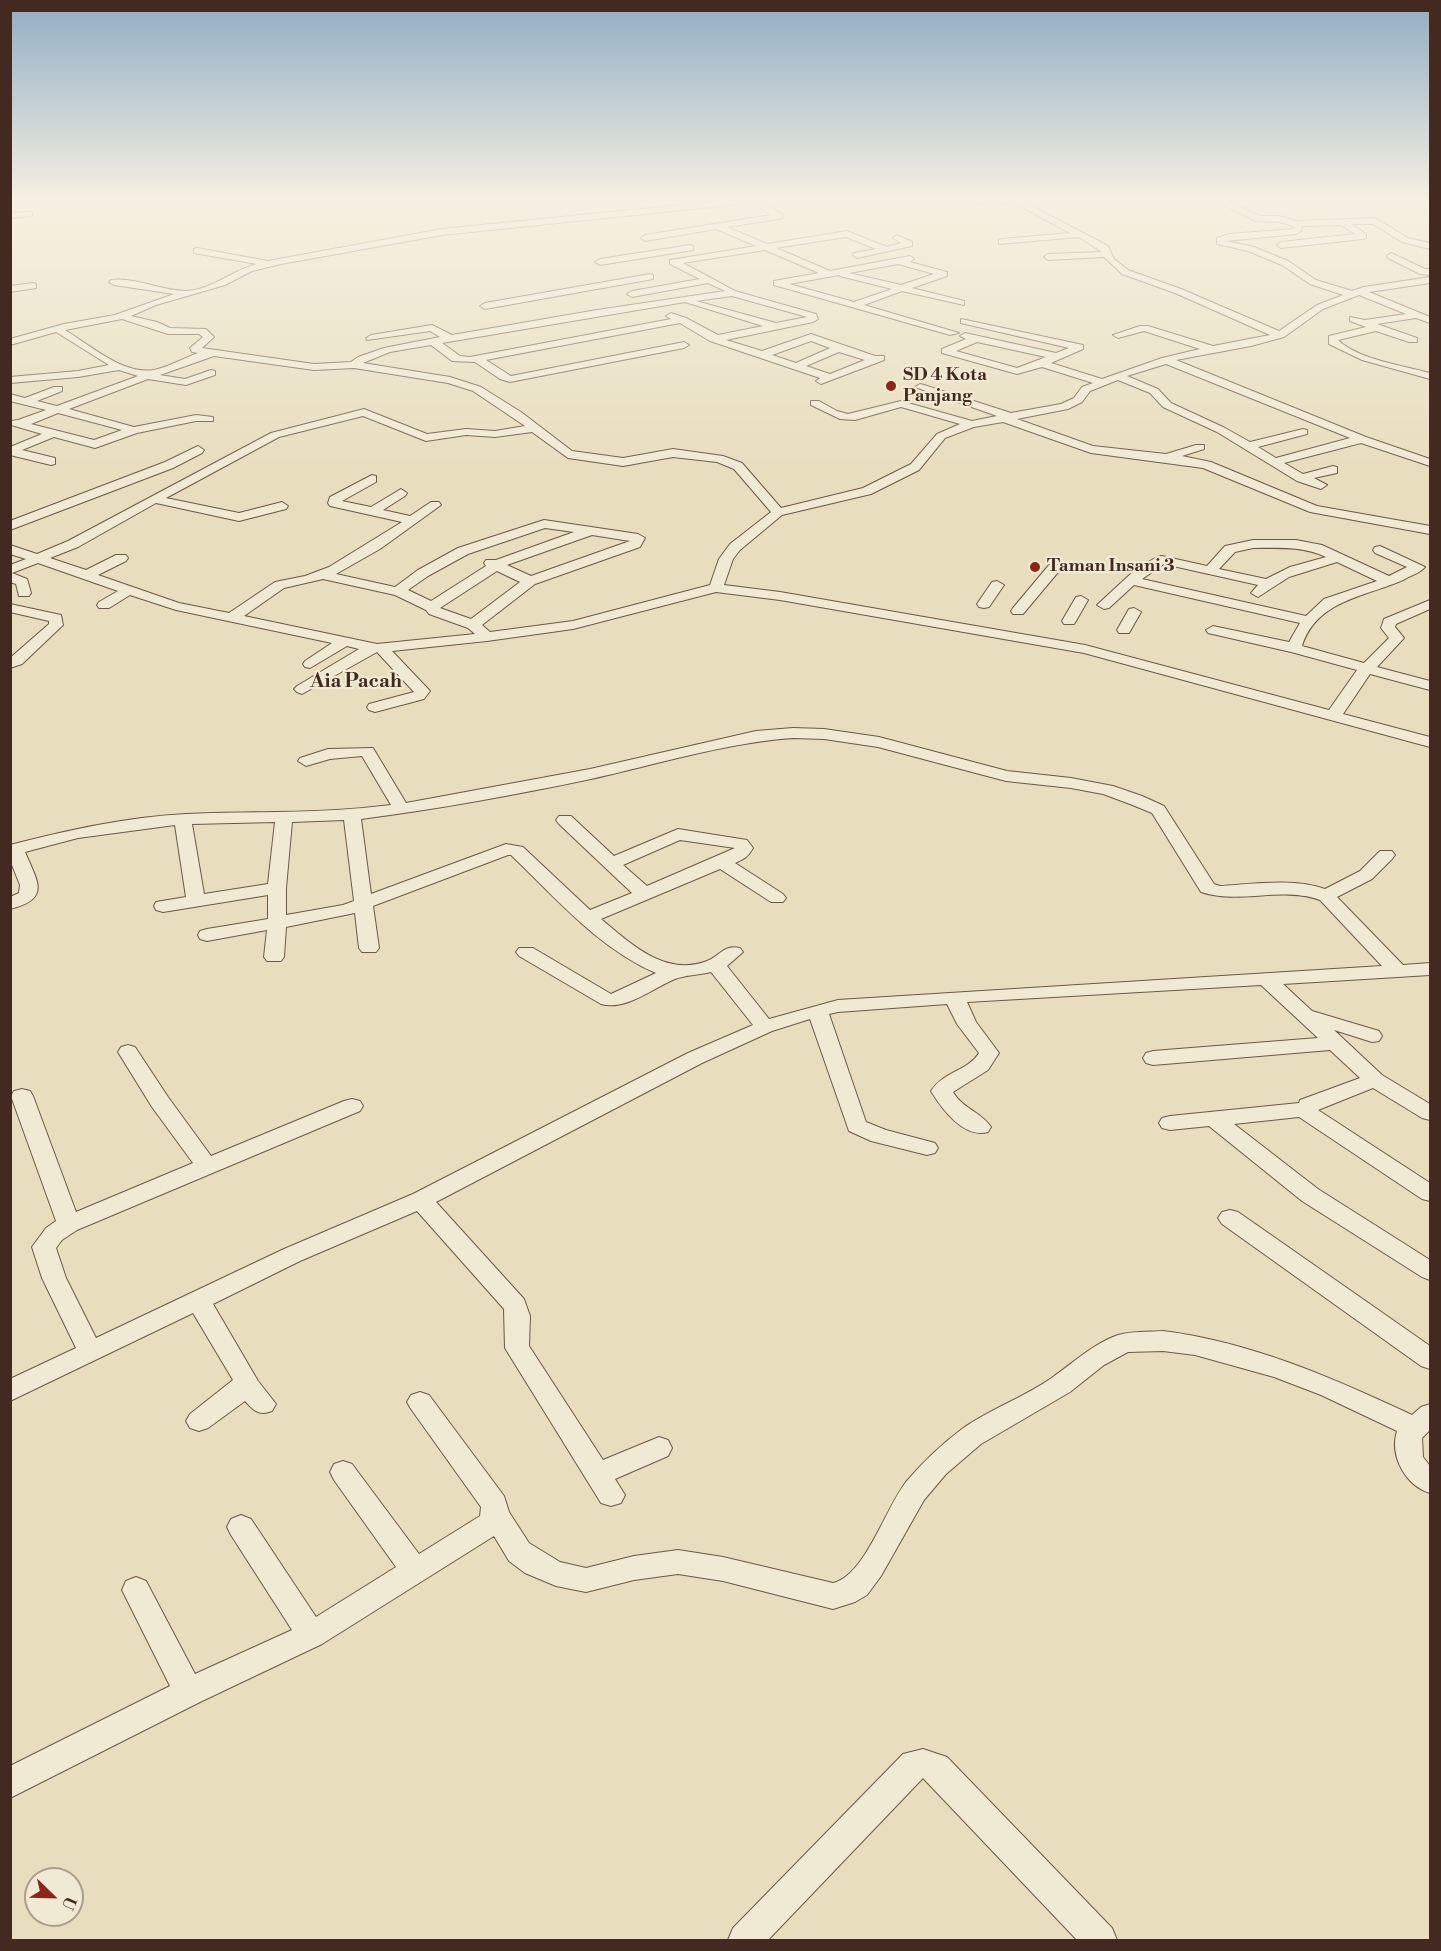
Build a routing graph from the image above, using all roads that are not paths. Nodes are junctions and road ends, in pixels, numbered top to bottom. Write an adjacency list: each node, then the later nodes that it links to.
1 (180, 292): 14 (street)
2 (189, 292): 14 (street)
3 (566, 292): 25 (street)
4 (589, 292): 26 (street)
5 (642, 292): 17 (street)
6 (811, 292): 23 (street)
7 (861, 292): 19 (street)
8 (894, 292): 19 (street)
9 (916, 292): 18 (street)
10 (944, 292): 18 (street)
11 (1180, 292): 47 (street)
12 (1350, 292): 16 (street)
13 (1362, 292): 16 (street)
14 (186, 293): 30 (street)
15 (732, 293): 20 (street); 38 (street)
16 (1357, 294): 27 (street); 47 (street)
17 (625, 295)
18 (932, 296): 22 (street); 28 (street)
19 (879, 297): 23 (street)
20 (682, 299): 24 (street); 38 (street)
21 (972, 299): 22 (street)
22 (961, 303): 34 (street)
23 (856, 304): 28 (street)
24 (644, 305): 26 (street); 36 (street)
25 (485, 306)
26 (620, 309): 42 (street)
27 (1420, 311): 33 (street); 37 (street)
28 (885, 312): 34 (street)
29 (978, 315): 35 (street)
30 (123, 316): 40 (street); 58 (street)
31 (484, 319): 42 (street)
32 (1353, 319): 37 (street)
33 (1431, 320)
34 (913, 321): 41 (street)
35 (964, 321): 41 (street); 60 (street)
36 (688, 322): 45 (street); 50 (street); 61 (street)
37 (1364, 323): 39 (street)
38 (777, 326): 43 (street)
39 (1375, 328): 51 (street); 71 (street)
40 (57, 329): 52 (street); 66 (street)
41 (941, 329): 44 (street)
42 (501, 330): 49 (street)
43 (753, 332): 45 (street); 54 (street)
44 (954, 333)
45 (732, 335): 50 (street)
46 (1118, 335): 57 (street)
47 (1280, 335): 57 (street)
48 (371, 338): 49 (street)
49 (451, 339): 53 (street)
50 (715, 339): 59 (street); 61 (street)
51 (1413, 340)
52 (10, 342)
53 (434, 342): 61 (street); 65 (street)
54 (789, 344): 55 (street); 59 (street)
55 (838, 348): 67 (street); 72 (street)
56 (1015, 348): 60 (street); 63 (street); 63 (street)
57 (1212, 349): 62 (street)
58 (215, 353): 65 (street); 69 (street)
59 (761, 355): 67 (street)
60 (1055, 357): 64 (street)
61 (477, 359)
62 (1166, 360): 70 (street); 90 (street)
63 (983, 362): 64 (street)
64 (1041, 363): 75 (street)
65 (354, 365): 86 (street)
66 (118, 366): 69 (street); 73 (street)
67 (797, 366): 72 (street)
68 (211, 374): 69 (street)
69 (150, 375): 81 (street)
70 (1117, 376): 75 (street); 91 (street)
71 (1431, 376)
72 (832, 378): 74 (street)
73 (10, 380)
74 (819, 381)
75 (1102, 382): 82 (street)
76 (920, 387): 82 (street)
77 (58, 389): 79 (street)
78 (10, 397): 79 (street)
79 (27, 401): 81 (street)
80 (815, 403): 85 (street)
81 (59, 409): 84 (street); 87 (street)
82 (1008, 418): 85 (street); 94 (street)
83 (209, 419): 87 (street)
84 (15, 423): 89 (street)
85 (972, 424): 107 (street)
86 (533, 428): 103 (street); 107 (street)
87 (134, 430): 89 (street)
88 (1303, 432): 91 (street)
89 (53, 433): 95 (street)
90 (1362, 439): 96 (street); 97 (street)
91 (1250, 446): 96 (street)
92 (1200, 447): 94 (street)
93 (198, 450): 109 (street)
94 (1162, 458): 110 (street)
95 (51, 461)
96 (1274, 462): 99 (street)
97 (1431, 463)
98 (1333, 470): 99 (street)
99 (1301, 478): 101 (street)
100 (372, 479): 106 (street)
101 (1321, 485)
102 (401, 493): 106 (street)
103 (154, 499): 105 (street); 115 (street)
104 (435, 505): 108 (street)
105 (282, 506)
106 (372, 512): 108 (street)
107 (778, 512): 130 (street)
108 (411, 520): 123 (street)
109 (10, 526)
110 (1431, 530)
111 (588, 532): 114 (street); 118 (street); 125 (street)
112 (10, 549): 115 (street)
113 (1380, 550): 127 (street)
114 (463, 551): 118 (street); 132 (street)
115 (39, 558): 120 (street); 122 (street)
116 (122, 558): 122 (street)
117 (1338, 558): 121 (street); 127 (street); 128 (street)
118 (496, 565): 125 (street); 139 (street)
119 (1054, 568): 142 (street)
120 (10, 570)
121 (1210, 570): 126 (street); 128 (street)
122 (87, 575): 131 (street)
123 (323, 575): 132 (street); 144 (street)
124 (10, 577): 133 (street)
125 (530, 581): 147 (street)
126 (1134, 581): 138 (street); 140 (street)
127 (1389, 581): 146 (street)
128 (1266, 583): 140 (street)
129 (997, 585): 135 (street)
130 (716, 588): 150 (street); 160 (street)
131 (127, 591): 137 (street); 144 (street)
132 (398, 591): 139 (street)
133 (24, 592)
134 (1081, 600): 145 (street)
135 (984, 604)
136 (1431, 604): 156 (street)
137 (104, 605)
138 (1104, 605)
139 (432, 607): 147 (street)
140 (1248, 607): 146 (street)
141 (10, 608): 154 (street)
142 (1018, 610)
143 (1134, 612): 148 (street)
144 (233, 618): 151 (street)
145 (1069, 621)
146 (1309, 621): 153 (street)
147 (473, 625): 150 (street)
148 (1124, 630)
149 (1213, 630): 153 (street)
150 (487, 637): 152 (street)
151 (344, 642): 152 (street); 155 (street)
152 (377, 647): 158 (street); 159 (street)
153 (1294, 648): 156 (street)
154 (10, 664)
155 (310, 664)
156 (1366, 669): 157 (street); 160 (street)
157 (1431, 686)
158 (302, 690)
159 (375, 707)
160 (1333, 716): 161 (street)
161 (1431, 742)
162 (306, 761): 163 (street)
163 (401, 808): 164 (street); 174 (street)
164 (352, 815): 165 (street); 178 (street)
165 (284, 816): 166 (street); 172 (street)
166 (183, 819): 168 (street); 176 (street)
167 (565, 820): 171 (street)
168 (13, 850): 177 (street)
169 (1386, 855): 174 (street)
170 (720, 861): 171 (street); 173 (street); 175 (street)
171 (610, 864): 173 (street)
172 (277, 888): 176 (street); 181 (street)
173 (644, 894): 180 (street)
174 (1326, 896): 189 (street)
175 (777, 898)
176 (196, 900): 179 (street)
177 (10, 904)
178 (363, 905): 180 (street); 181 (street); 183 (street)
179 (163, 906)
180 (588, 918): 190 (street)
181 (277, 922): 182 (street); 186 (street)
182 (207, 935)
183 (369, 948)
184 (526, 952): 190 (street)
185 (733, 952): 187 (street)
186 (274, 957)
187 (716, 965): 190 (street); 195 (street)
188 (1431, 969): 189 (street)
189 (1396, 970): 191 (street)
190 (675, 972)
191 (1265, 978): 192 (street); 194 (street)
192 (954, 997): 193 (street); 207 (street)
193 (817, 1010): 195 (street); 208 (street)
194 (1305, 1014): 196 (street); 197 (street)
195 (765, 1027): 211 (street)
196 (1372, 1036)
197 (1336, 1043): 199 (street); 200 (street)
198 (128, 1052): 209 (street)
199 (1153, 1058)
200 (1375, 1080): 203 (street); 204 (street)
201 (21, 1096): 213 (street)
202 (352, 1106): 209 (street)
203 (1307, 1109): 205 (street); 210 (street)
204 (1431, 1113)
205 (1213, 1118): 206 (street); 214 (street)
206 (1170, 1123)
207 (980, 1126)
208 (927, 1148)
209 (207, 1166): 213 (street)
210 (1431, 1193)
211 (421, 1200): 215 (street); 224 (street)
212 (1230, 1218): 217 (street)
213 (69, 1224): 216 (street)
214 (1431, 1271)
215 (199, 1302): 216 (street); 218 (street)
216 (91, 1353): 219 (street)
217 (1431, 1359)
218 (246, 1385): 221 (street); 222 (street)
219 (10, 1391)
220 (420, 1402): 227 (street)
221 (263, 1404)
222 (199, 1421)
223 (1423, 1421): 226 (street); 227 (street)
224 (659, 1448)
225 (344, 1472): 229 (street)
226 (1431, 1482)
227 (496, 1515): 229 (street)
228 (241, 1527): 231 (street)
229 (414, 1571): 231 (street)
230 (136, 1590): 232 (street)
231 (312, 1635): 232 (street)
232 (189, 1692): 233 (street)
233 (10, 1783)
234 (745, 1941): 235 (street)
235 (1100, 1941)

